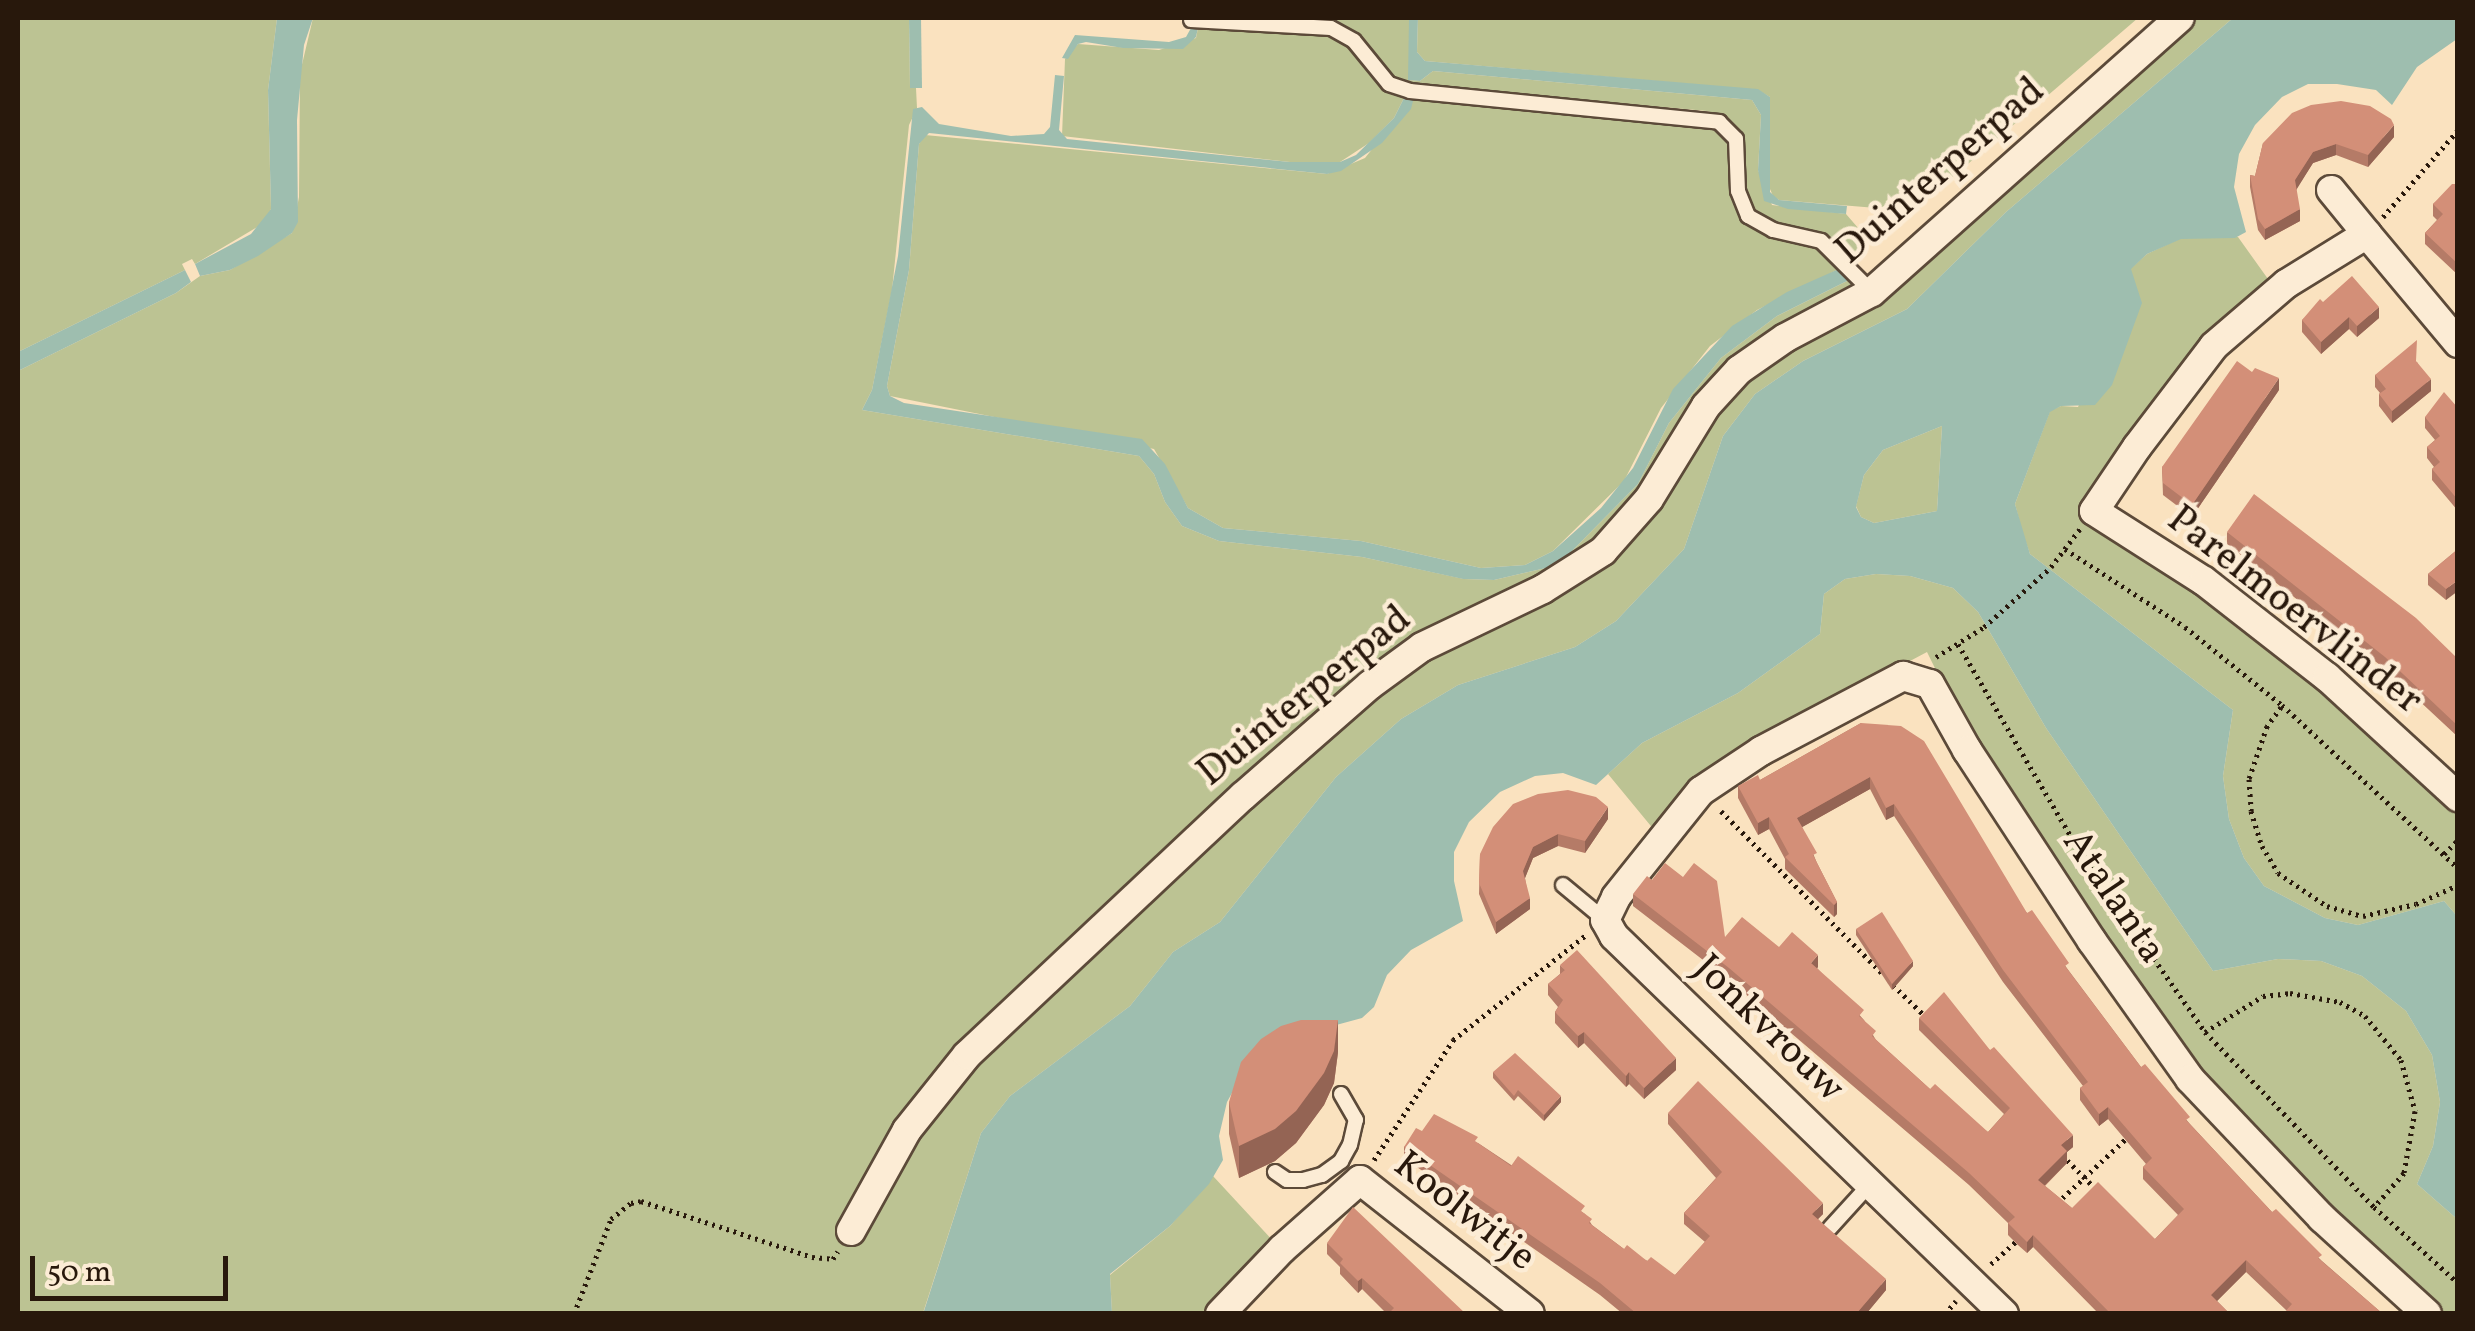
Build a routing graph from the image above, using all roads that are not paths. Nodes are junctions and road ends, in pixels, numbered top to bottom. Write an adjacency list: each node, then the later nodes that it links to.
1 (2180, 18): 5 (street, Duinterperpad)
2 (1191, 20): 5 (lane)
3 (2331, 190): 4 (street)
4 (2368, 234): 6 (street); 7 (street, Parelmoervlinder)
5 (1872, 292): 15 (street, Duinterperpad)
6 (2458, 343)
7 (2458, 797)
8 (1564, 885): 9 (lane)
9 (1604, 920): 13 (street, Jonkvrouw); 19 (street, Atalanta)
10 (1340, 1094): 11 (lane)
11 (1350, 1170): 12 (lane); 16 (street, Koolwitje); 17 (street, Koolwitje)
12 (1275, 1172)
13 (1870, 1184): 14 (lane); 18 (street, Jonkvrouw)
14 (1830, 1228)
15 (851, 1231)
16 (1220, 1314)
17 (1530, 1314)
18 (2004, 1314)
19 (2427, 1314)

